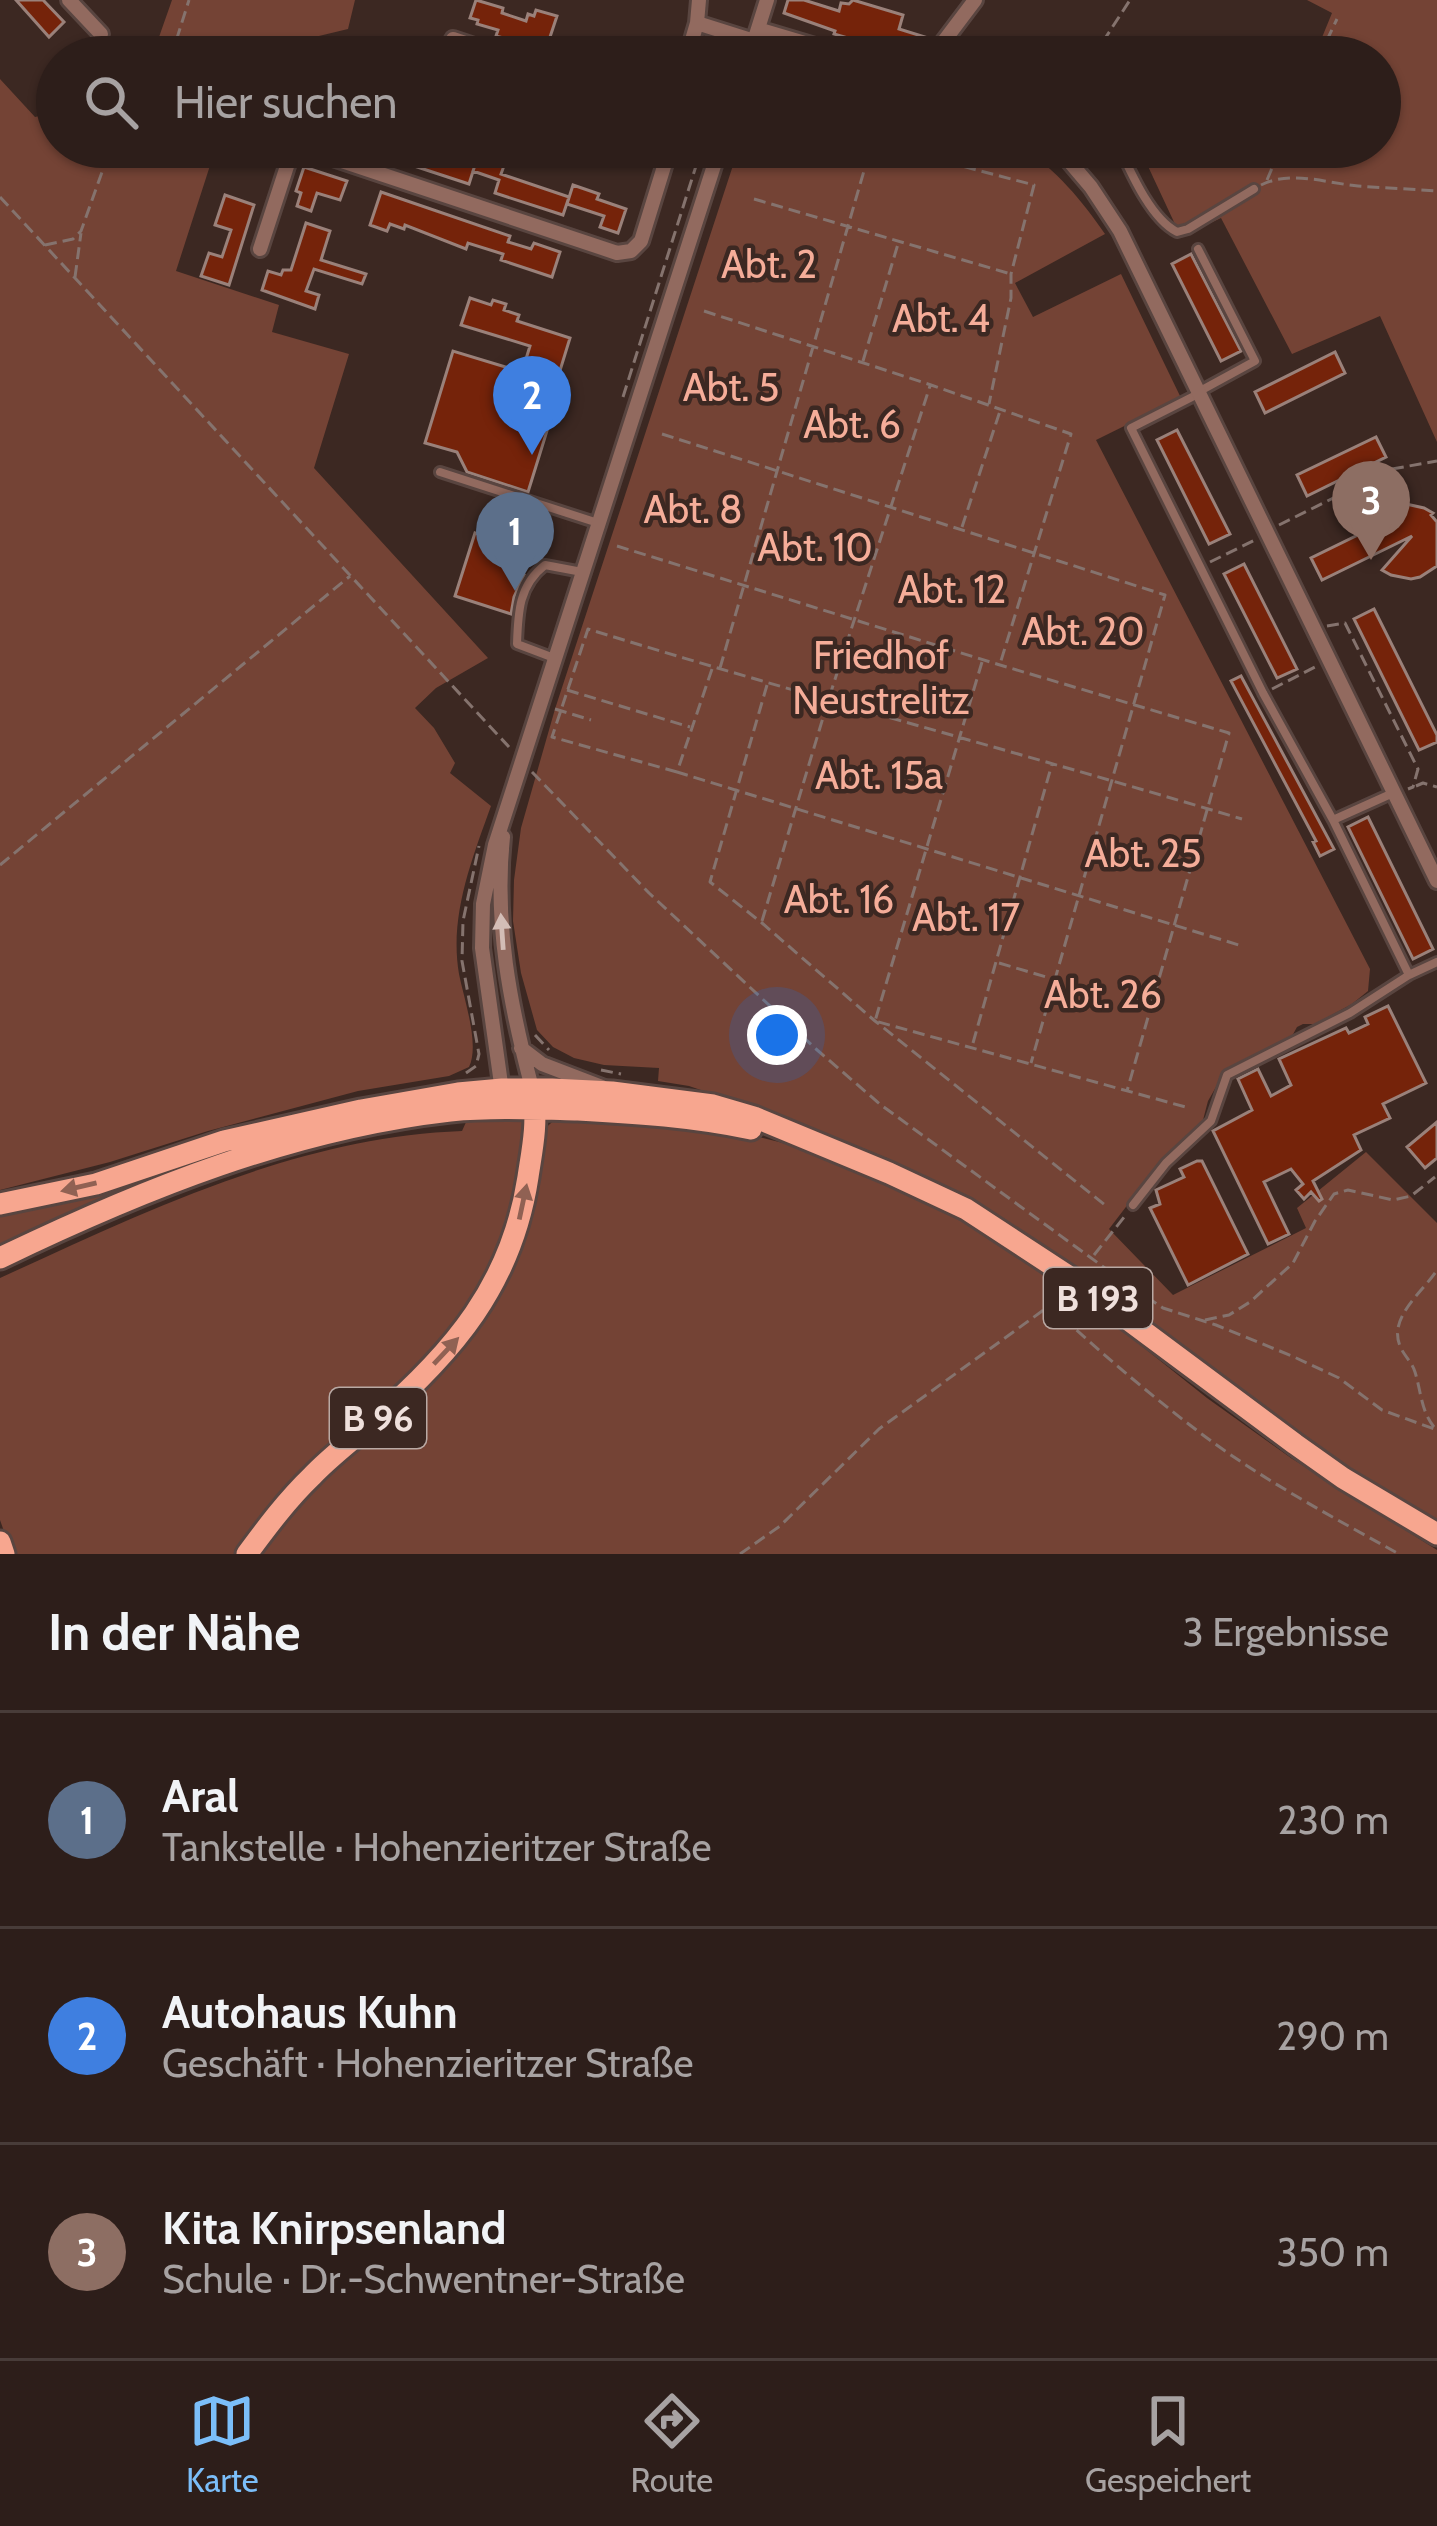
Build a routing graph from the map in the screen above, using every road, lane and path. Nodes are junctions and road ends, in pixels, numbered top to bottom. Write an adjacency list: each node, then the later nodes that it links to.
1 (69, 0): 9 (street)
2 (189, 0): 11 (path)
3 (699, 0): 8 (street)
4 (767, 0): 10 (street)
5 (975, 0): 14 (street)
6 (1130, 0): 15 (path)
7 (1337, 19): 16 (path)
8 (697, 23): 10 (street); 12 (street)
9 (101, 34)
10 (756, 35): 13 (street)
11 (178, 36)
12 (693, 36)
13 (760, 36)
14 (948, 36)
15 (1107, 36)
16 (1329, 36)
17 (104, 168): 33 (path)
18 (286, 168): 36 (street)
19 (363, 168): 20 (street)
20 (664, 168)
21 (713, 168): 52 (street)
22 (865, 168): 32 (path)
23 (976, 168): 38 (path)
24 (1074, 168): 44 (street)
25 (1131, 168): 28 (lane)
26 (1272, 168): 27 (path)
27 (1266, 182): 28 (path); 29 (path)
28 (1254, 189)
29 (1437, 190)
30 (0, 197): 35 (path)
31 (754, 199): 32 (path)
32 (849, 226): 34 (path); 41 (path)
33 (81, 231): 35 (path); 39 (path)
34 (899, 240): 38 (path); 42 (path)
35 (45, 245): 39 (path)
36 (260, 249)
37 (1198, 249): 44 (lane)
38 (1011, 274): 45 (path)
39 (75, 278): 59 (path)
40 (704, 311): 41 (path)
41 (813, 347): 42 (path); 49 (path)
42 (862, 363): 43 (path)
43 (931, 385): 45 (path); 51 (path)
44 (1199, 393): 54 (street); 57 (lane)
45 (989, 405): 46 (path)
46 (1000, 410): 53 (path); 56 (path)
47 (662, 434): 49 (path)
48 (1437, 461): 54 (path)
49 (777, 471): 51 (path); 60 (path)
50 (440, 472): 52 (lane)
51 (891, 507): 53 (path); 62 (path)
52 (599, 523): 58 (street)
53 (961, 529): 56 (path)
54 (1267, 533): 57 (path); 66 (street)
55 (617, 546): 60 (path)
56 (1034, 553): 67 (path); 73 (path)
57 (1200, 567): 71 (lane)
58 (584, 572): 64 (street); 64 (lane)
59 (351, 575): 80 (path); 92 (path)
60 (744, 585): 62 (path); 68 (path)
61 (584, 619): 78 (path)
62 (854, 620): 65 (path); 72 (path)
63 (1326, 627): 83 (path)
64 (556, 659): 80 (street)
65 (983, 660): 67 (path); 77 (path)
66 (1329, 660): 71 (path); 86 (street)
67 (1000, 665): 73 (path)
68 (716, 668): 69 (path); 70 (path); 76 (path)
69 (767, 684): 72 (path); 85 (path)
70 (567, 690): 74 (path); 76 (path)
71 (1263, 693): 90 (lane)
72 (828, 701): 77 (path); 87 (path)
73 (1134, 704): 82 (path); 88 (path)
74 (558, 710): 75 (path); 81 (path)
75 (591, 720)
76 (692, 728): 81 (path)
77 (961, 736): 79 (path); 91 (path)
78 (544, 742)
79 (1052, 762): 82 (path); 93 (path)
80 (532, 764): 106 (street, one-way to 80); 111 (street); 121 (path)
81 (677, 772): 85 (path)
82 (1112, 780): 88 (path); 95 (path)
83 (1413, 787): 84 (path); 86 (path)
84 (1437, 787)
85 (737, 790): 87 (path); 96 (path)
86 (1400, 792): 90 (lane); 94 (street)
87 (796, 808): 91 (path); 96 (path)
88 (1208, 808): 89 (path); 97 (path)
89 (1242, 819)
90 (1333, 820): 101 (lane)
91 (927, 848): 93 (path); 103 (path)
92 (0, 866)
93 (1020, 877): 95 (path); 99 (path)
94 (1437, 881)
95 (1079, 895): 97 (path); 102 (path)
96 (762, 922): 103 (path)
97 (1174, 925): 98 (path); 109 (path)
98 (1242, 946)
99 (996, 962): 102 (path); 105 (path)
100 (1437, 962): 101 (lane)
101 (1409, 975): 120 (lane)
102 (1054, 980): 108 (path)
103 (875, 1021): 105 (path); 119 (path)
104 (533, 1033): 107 (path)
105 (972, 1046): 108 (path)
106 (521, 1048): 110 (street); 112 (street)
107 (551, 1053)
108 (1030, 1063): 109 (path)
109 (1127, 1091): 113 (path)
110 (612, 1092): 112 (main road, B 193); 115 (main road, B 193)
111 (503, 1099): 112 (main road); 114 (main road); 117 (main road)
112 (534, 1099): 115 (main road, B 193); 131 (main road, B 96, one-way to 112)
113 (1189, 1108)
114 (310, 1122): 117 (main road); 118 (main road, one-way to 118)
115 (810, 1141): 128 (main road, B 193)
116 (1435, 1177): 126 (path)
117 (127, 1198): 122 (main road)
118 (0, 1204)
119 (1105, 1205)
120 (1133, 1205): 121 (path)
121 (1092, 1257): 126 (path)
122 (0, 1258)
123 (1437, 1270): 127 (path)
124 (1061, 1298): 125 (path)
125 (1050, 1306): 132 (path); 133 (path)
126 (1197, 1321): 127 (path)
127 (1437, 1430)
128 (1437, 1534)
129 (0, 1542): 130 (main road)
130 (4, 1554)
131 (247, 1554)
132 (740, 1554)
133 (1399, 1554)

